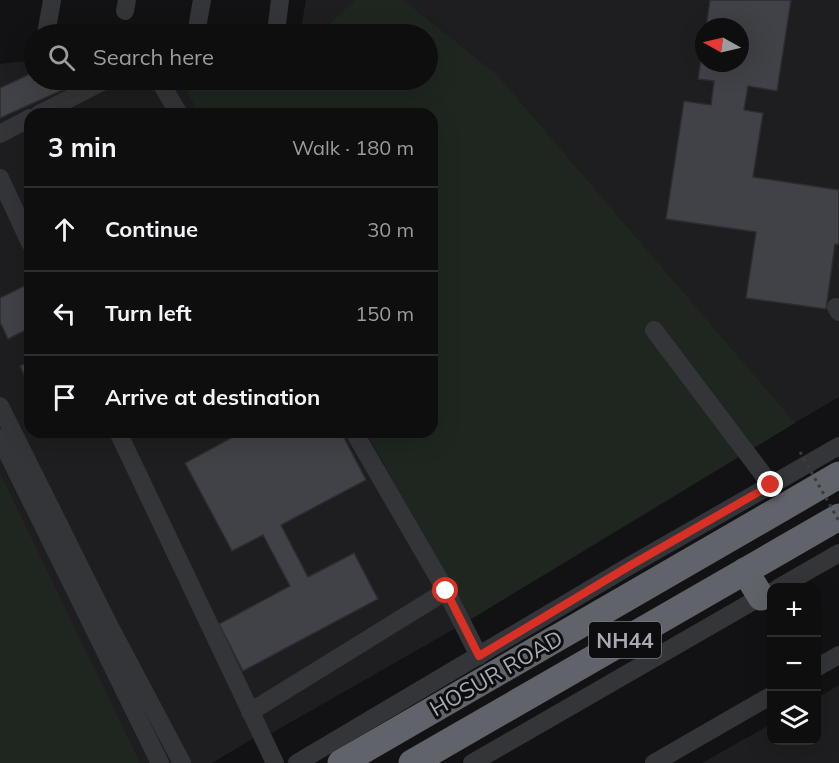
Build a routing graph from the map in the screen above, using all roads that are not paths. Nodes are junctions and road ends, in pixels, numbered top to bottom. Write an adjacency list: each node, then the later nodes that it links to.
1 (52, 0): 4 (street)
2 (202, 0): 5 (street)
3 (280, 0): 6 (street)
4 (48, 24)
5 (198, 24)
6 (277, 24)
7 (86, 90): 9 (street)
8 (165, 90): 10 (street)
9 (51, 108)
10 (175, 108)
11 (24, 121): 12 (street)
12 (0, 134)
13 (0, 178): 14 (street)
14 (24, 230)
15 (654, 330): 22 (street)
16 (0, 406): 36 (street)
17 (0, 438): 35 (street)
18 (121, 438): 34 (street)
19 (357, 438): 28 (street)
20 (839, 447): 22 (street)
21 (839, 475): 39 (highway, HOSUR ROAD / NH44)
22 (771, 485): 31 (street)
23 (839, 517): 25 (highway, HOSUR ROAD / NH44)
24 (839, 553): 26 (street)
25 (744, 571): 27 (highway); 40 (highway, HOSUR ROAD / NH44)
26 (786, 583)
27 (767, 590)
28 (446, 591): 31 (street); 34 (street)
29 (767, 594): 41 (street)
30 (839, 655): 32 (street)
31 (479, 656): 38 (street)
32 (821, 665)
33 (767, 697): 42 (street)
34 (250, 712): 37 (street)
35 (160, 763)
36 (182, 763)
37 (275, 763)
38 (297, 763)
39 (341, 763)
40 (412, 763)
41 (472, 763)
42 (654, 763)

